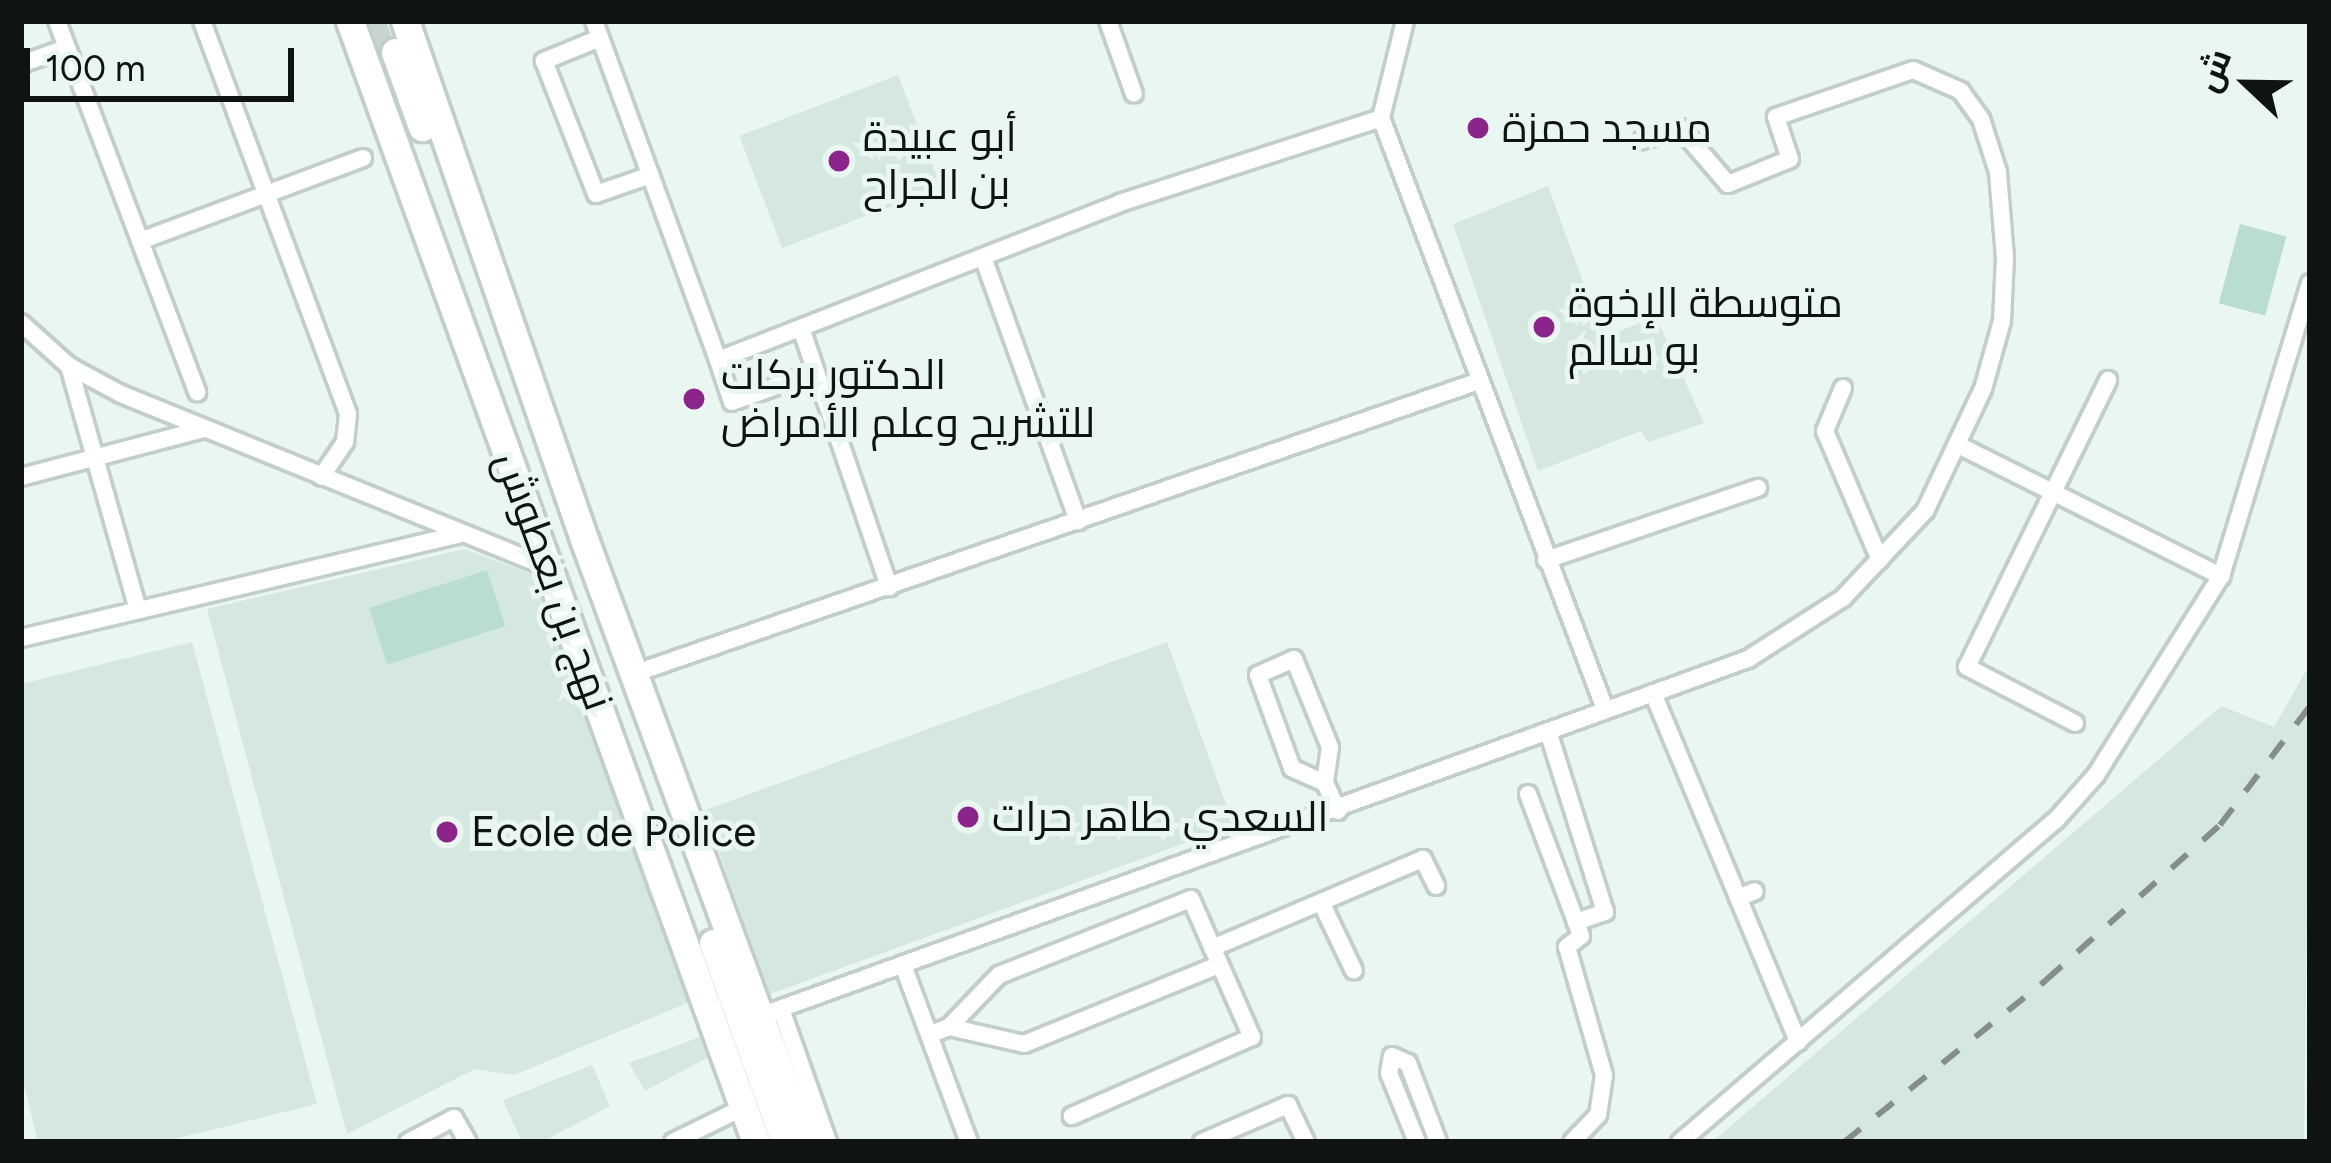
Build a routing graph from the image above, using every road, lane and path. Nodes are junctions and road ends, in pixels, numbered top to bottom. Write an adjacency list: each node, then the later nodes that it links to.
1 (57, 21): 8 (street)
2 (202, 21): 15 (street)
3 (350, 21): 39 (main road, نهج بن بعطوش)
4 (405, 21): 44 (main road, نهج بن بعطوش)
5 (1108, 21): 10 (street)
6 (1405, 21): 11 (street)
7 (598, 29): 14 (street); 14 (street)
8 (66, 48): 9 (street); 16 (street)
9 (21, 64)
10 (1133, 94)
11 (1381, 118): 17 (street); 25 (street)
12 (1642, 140): 29 (street)
13 (364, 158): 15 (street)
14 (651, 175): 21 (street)
15 (268, 193): 16 (street); 32 (street)
16 (140, 241): 27 (street)
17 (983, 257): 20 (street); 35 (street)
18 (2310, 283): 40 (street)
19 (21, 323): 22 (street)
20 (801, 328): 21 (street); 23 (street)
21 (718, 360): 23 (street)
22 (69, 366): 28 (street); 30 (street)
23 (816, 372): 41 (street)
24 (2108, 380): 34 (street)
25 (1479, 381): 35 (street); 37 (street)
26 (1843, 388): 38 (street)
27 (197, 392)
28 (205, 429): 30 (street); 32 (street)
29 (1960, 446): 34 (street); 38 (street)
30 (92, 458): 31 (street); 42 (street)
31 (21, 477)
32 (321, 477): 36 (street)
33 (1758, 488): 37 (street)
34 (2053, 492): 40 (street); 47 (street)
35 (1078, 521): 41 (street)
36 (458, 535): 39 (street); 42 (street)
37 (1546, 560): 46 (street)
38 (1880, 560): 45 (street)
39 (549, 568): 62 (main road, نهج بن بعطوش)
40 (2221, 576): 61 (street)
41 (889, 587): 44 (street)
42 (138, 610): 43 (street)
43 (21, 638)
44 (633, 674): 58 (main road, نهج بن بعطوش)
45 (1653, 693): 46 (street); 61 (street)
46 (1605, 709): 48 (street)
47 (2075, 722)
48 (1549, 731): 51 (street); 54 (street)
49 (1325, 783): 49 (street); 51 (street)
50 (1528, 794): 54 (street)
51 (1338, 811): 56 (street)
52 (1436, 886): 53 (street)
53 (1321, 902): 55 (street); 57 (street)
54 (1576, 922): 77 (street)
55 (1216, 956): 59 (street); 59 (street); 63 (street)
56 (903, 965): 58 (street); 60 (street)
57 (1354, 970)
58 (771, 1012): 72 (main road, نهج بن بعطوش); 73 (street)
59 (949, 1028): 60 (street)
60 (929, 1035): 74 (street)
61 (1798, 1042): 78 (street)
62 (743, 1107): 68 (street); 69 (main road, نهج بن بعطوش)
63 (1072, 1115)
64 (1435, 1135): 65 (street); 65 (street)
65 (1415, 1139)
66 (408, 1142): 67 (street)
67 (468, 1142)
68 (673, 1142)
69 (756, 1142)
70 (767, 1142): 71 (main road, نهج بن بعطوش)
71 (784, 1142)
72 (806, 1142)
73 (828, 1142)
74 (969, 1142)
75 (1202, 1142): 76 (street)
76 (1306, 1142)
77 (1572, 1142)
78 (1680, 1142)

